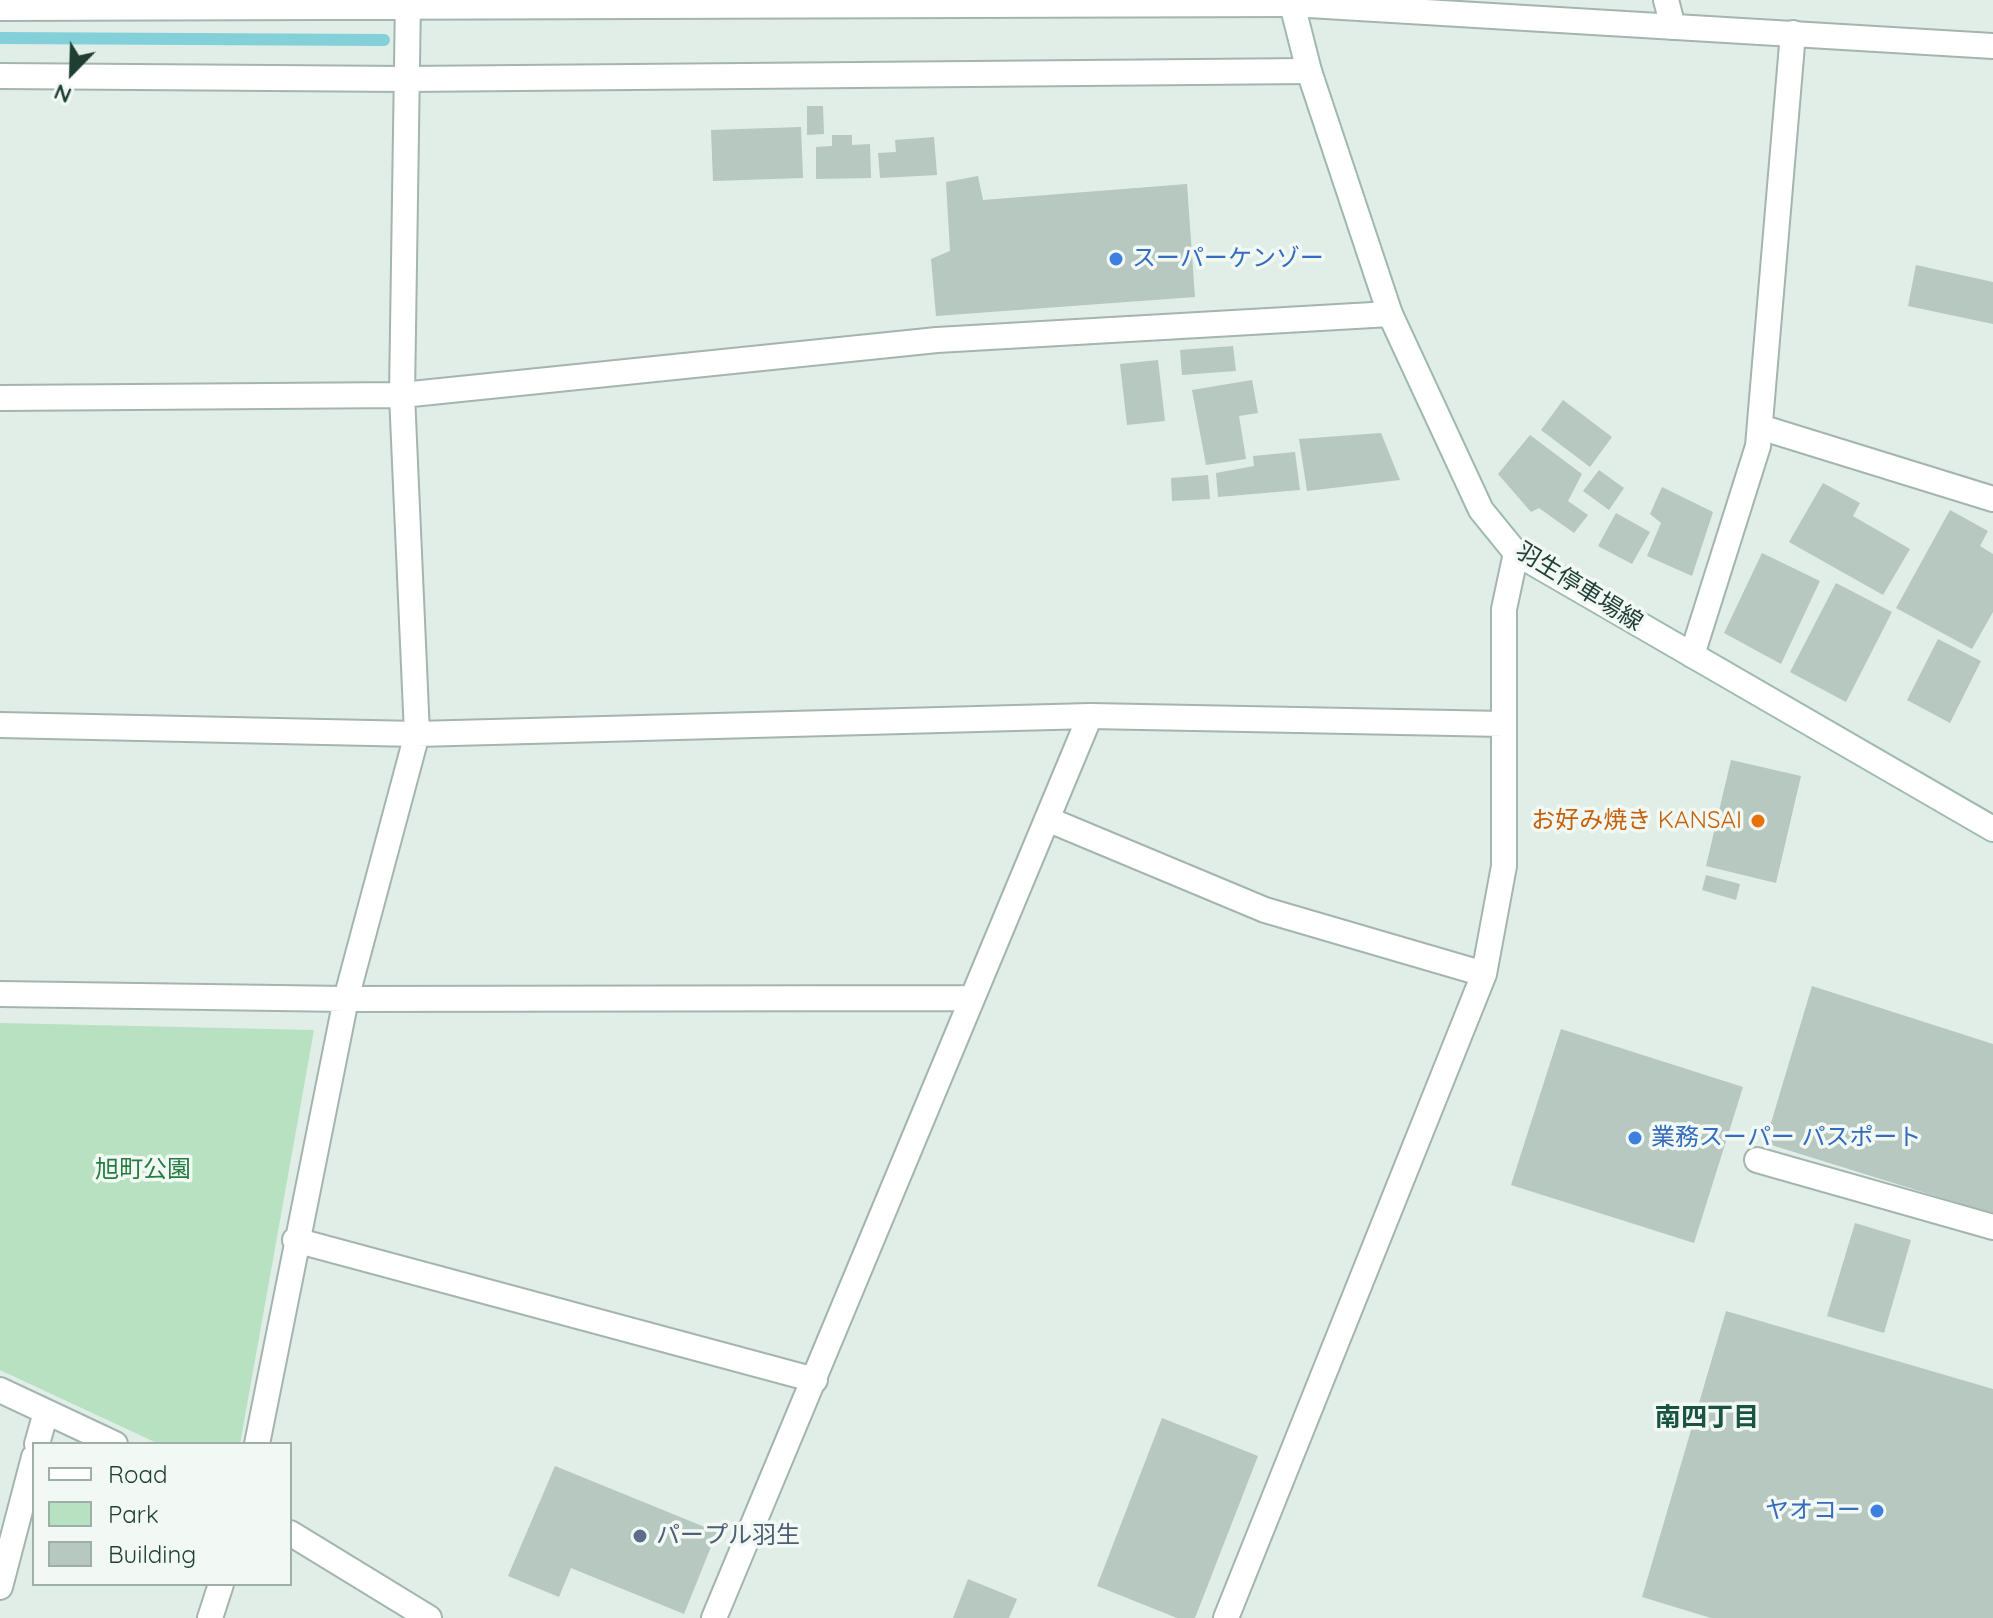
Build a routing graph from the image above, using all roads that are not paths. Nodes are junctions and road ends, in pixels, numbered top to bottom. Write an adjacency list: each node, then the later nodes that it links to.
1 (1666, 0): 5 (street)
2 (1292, 2): 3 (street); 5 (street); 8 (street, 羽生停車場線)
3 (407, 3): 4 (street); 10 (street)
4 (0, 8)
5 (1673, 27): 6 (street)
6 (1793, 33): 7 (street); 14 (street)
7 (1993, 46)
8 (1309, 71): 10 (street); 11 (street, 羽生停車場線)
9 (0, 76): 10 (street)
10 (406, 79): 12 (street)
11 (1390, 314): 12 (street); 16 (street, 羽生停車場線)
12 (402, 395): 13 (street); 21 (street)
13 (0, 398)
14 (1760, 427): 15 (street); 17 (street)
15 (1993, 499)
16 (1516, 553): 17 (street, 羽生停車場線); 19 (street)
17 (1692, 655): 23 (street, 羽生停車場線)
18 (1090, 716): 19 (street); 21 (street); 22 (street)
19 (1504, 724): 24 (street)
20 (0, 725): 21 (street)
21 (417, 734): 27 (street)
22 (1047, 819): 24 (street); 26 (street)
23 (1993, 829)
24 (1484, 974): 44 (street)
25 (0, 994): 27 (street)
26 (972, 998): 27 (street); 31 (street)
27 (346, 999): 30 (street)
28 (1757, 1160): 29 (street)
29 (1993, 1227)
30 (295, 1240): 31 (street); 36 (street)
31 (815, 1380): 43 (street)
32 (0, 1390): 33 (street)
33 (46, 1412): 34 (street); 35 (street)
34 (38, 1442)
35 (111, 1442)
36 (257, 1442)
37 (32, 1465): 40 (street)
38 (292, 1534): 42 (street)
39 (220, 1586): 41 (street)
40 (0, 1587)
41 (210, 1618)
42 (429, 1618)
43 (714, 1618)
44 (1226, 1618)

